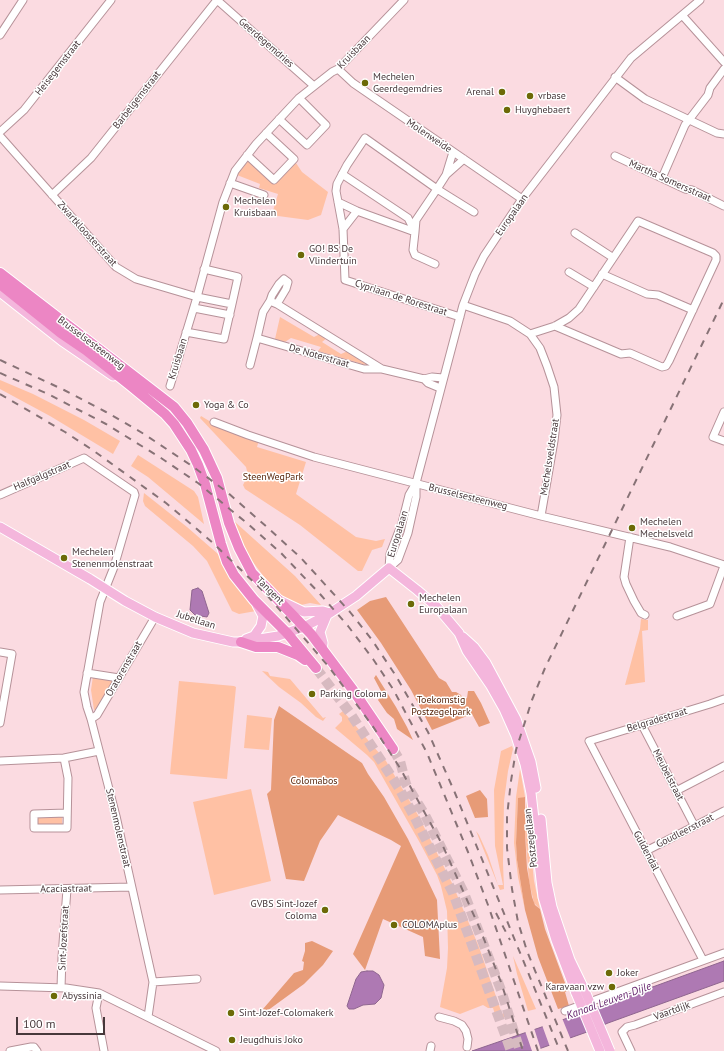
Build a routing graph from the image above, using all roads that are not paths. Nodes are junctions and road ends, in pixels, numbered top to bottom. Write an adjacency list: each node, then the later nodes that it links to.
1 (23, 0): 7 (street)
2 (111, 0): 16 (street, Heisegemstraat)
3 (217, 0): 12 (street, Geerdegemdries); 30 (street, Barbelgemstraat)
4 (404, 0): 9 (street, Kruisbaan)
5 (700, 0): 6 (street, Europalaan)
6 (682, 14): 8 (street); 11 (street, Europalaan)
7 (0, 35)
8 (724, 62)
9 (338, 69): 12 (street, Kruisbaan); 20 (street, Molenweide)
10 (724, 70): 15 (street)
11 (615, 77): 15 (street); 31 (street, Europalaan)
12 (314, 86): 13 (street, Kruisbaan)
13 (299, 98): 14 (street, Kruisbaan); 14 (street)
14 (279, 119): 17 (street, Kruisbaan)
15 (688, 119): 18 (street); 26 (street)
16 (0, 132)
17 (266, 133): 21 (street, Kruisbaan); 21 (street)
18 (724, 134)
19 (0, 136): 30 (street, Zwartkloosterstraat)
20 (454, 152): 23 (street, Molenweide); 25 (street)
21 (247, 155): 27 (street, Kruisbaan)
22 (615, 156): 26 (street, Martha Somersstraat)
23 (464, 159): 25 (street); 31 (street, Molenweide)
24 (342, 174): 28 (street, Cypriaan de Rorestraat); 32 (street, Cypriaan de Rorestraat); 37 (street)
25 (446, 175): 28 (street)
26 (662, 178): 33 (street, Martha Somersstraat)
27 (230, 183): 29 (street); 41 (street, Kruisbaan)
28 (437, 188): 35 (street); 37 (street)
29 (264, 194)
30 (52, 195): 48 (street, Zwartkloosterstraat)
31 (522, 200): 50 (street, Europalaan)
32 (338, 202): 34 (street); 36 (street, Cypriaan de Rorestraat)
33 (724, 206)
34 (357, 211): 36 (street); 37 (street)
35 (474, 212)
36 (344, 229): 54 (street, Cypriaan de Rorestraat)
37 (415, 232): 40 (street)
38 (575, 233): 39 (street)
39 (612, 257): 44 (street); 52 (street)
40 (435, 264)
41 (204, 269): 48 (street, Kruisbaan); 49 (street, Kruisbaan)
42 (569, 272): 46 (street)
43 (0, 273): 67 (highway, Brusselsesteenweg)
44 (602, 274): 46 (street); 52 (street)
45 (0, 284): 65 (highway)
46 (594, 287): 55 (street)
47 (0, 292): 65 (main road, Brusselsesteenweg)
48 (197, 297): 49 (street); 51 (street, Kruisbaan)
49 (232, 304): 53 (street, Kruisbaan)
50 (463, 305): 54 (street, Europalaan); 57 (street, Mechelsveldstraat)
51 (194, 308): 53 (street); 56 (street, Kruisbaan)
52 (693, 310): 55 (street)
53 (230, 315): 56 (street, Kruisbaan)
54 (460, 317): 61 (street, Europalaan)
55 (554, 326): 57 (street)
56 (186, 332): 63 (street, Kruisbaan)
57 (530, 334): 74 (street, Mechelsveldstraat)
58 (257, 338): 59 (street, De Noterstraat); 60 (street, De Noterstraat); 60 (street, De Noterstraat)
59 (250, 365)
60 (382, 369): 62 (street, De Noterstraat)
61 (443, 378): 62 (street, De Noterstraat); 64 (street, Europalaan)
62 (424, 379): 64 (street, De Noterstraat)
63 (170, 386)
64 (440, 388): 72 (street, Europalaan)
65 (142, 396): 69 (highway, Brusselsesteenweg)
66 (724, 412): 70 (street)
67 (180, 415): 81 (highway, Tangent)
68 (214, 422): 72 (street, Brusselsesteenweg)
69 (174, 424): 80 (highway, Tangent)
70 (724, 441)
71 (84, 458): 73 (street, Halfgalgstraat); 79 (street, Stenenmolenstraat)
72 (416, 483): 74 (street, Brusselsesteenweg); 78 (street, Europalaan)
73 (0, 494)
74 (541, 516): 76 (street, Brusselsesteenweg)
75 (0, 527): 79 (main road, Jubellaan)
76 (630, 537): 77 (street, Brusselsesteenweg); 83 (street)
77 (724, 566): 84 (street)
78 (388, 568): 82 (main road, Jubellaan); 88 (main road, Postzegellaan)
79 (106, 588): 85 (main road, Jubellaan); 92 (street, Stenenmolenstraat)
80 (254, 600): 87 (highway, Tangent); 89 (main road)
81 (279, 600): 82 (main road); 86 (highway, Tangent)
82 (329, 614): 86 (main road, Jubellaan); 90 (main road)
83 (645, 615)
84 (677, 616)
85 (155, 617): 89 (main road, Jubellaan); 93 (street, Oratorenstraat)
86 (304, 627): 87 (main road, Jubellaan); 90 (highway, Tangent)
87 (287, 633): 89 (main road, Jubellaan); 89 (highway, Tangent)
88 (459, 633): 128 (main road, Postzegellaan, bridge); 129 (main road, Postzegellaan, bridge)
89 (240, 642)
90 (322, 649): 99 (highway, Tangent)
91 (0, 652): 96 (street)
92 (87, 673): 93 (street); 95 (street, Stenenmolenstraat)
93 (119, 678): 95 (street, Oratorenstraat)
94 (724, 699): 97 (street, Belgradestraat)
95 (91, 719): 100 (street, Stenenmolenstraat)
96 (0, 723)
97 (642, 725): 98 (street, Belgradestraat); 104 (street, Meubelstraat)
98 (589, 741): 108 (street, Guldendal)
99 (393, 749)
100 (99, 751): 101 (street); 109 (street, Stenenmolenstraat)
101 (64, 758): 102 (street); 106 (street)
102 (0, 761)
103 (724, 766): 104 (street)
104 (676, 791): 107 (street, Meubelstraat)
105 (724, 811): 107 (street, Goudleerstraat)
106 (67, 814): 106 (street)
107 (694, 825): 108 (street, Goudleerstraat)
108 (646, 851): 113 (street, Guldendal)
109 (131, 887): 110 (street, Acaciastraat); 115 (street, Stenenmolenstraat)
110 (66, 889): 111 (street, Acaciastraat); 117 (street, Sint-Jozefstraat)
111 (0, 890)
112 (724, 953): 113 (street)
113 (703, 960): 120 (street)
114 (196, 979): 115 (street)
115 (153, 982): 122 (street, Stenenmolenstraat)
116 (0, 986): 117 (street)
117 (61, 988): 119 (street)
118 (724, 992): 130 (street, Vaartdijk)
119 (99, 993): 122 (street); 126 (street)
120 (565, 1011)
121 (439, 1017): 123 (street)
122 (148, 1018): 127 (street)
123 (467, 1047)
124 (10, 1051): 125 (street)
125 (37, 1051)
126 (104, 1051)
127 (216, 1051)
128 (600, 1051)
129 (610, 1051)
130 (631, 1051)

